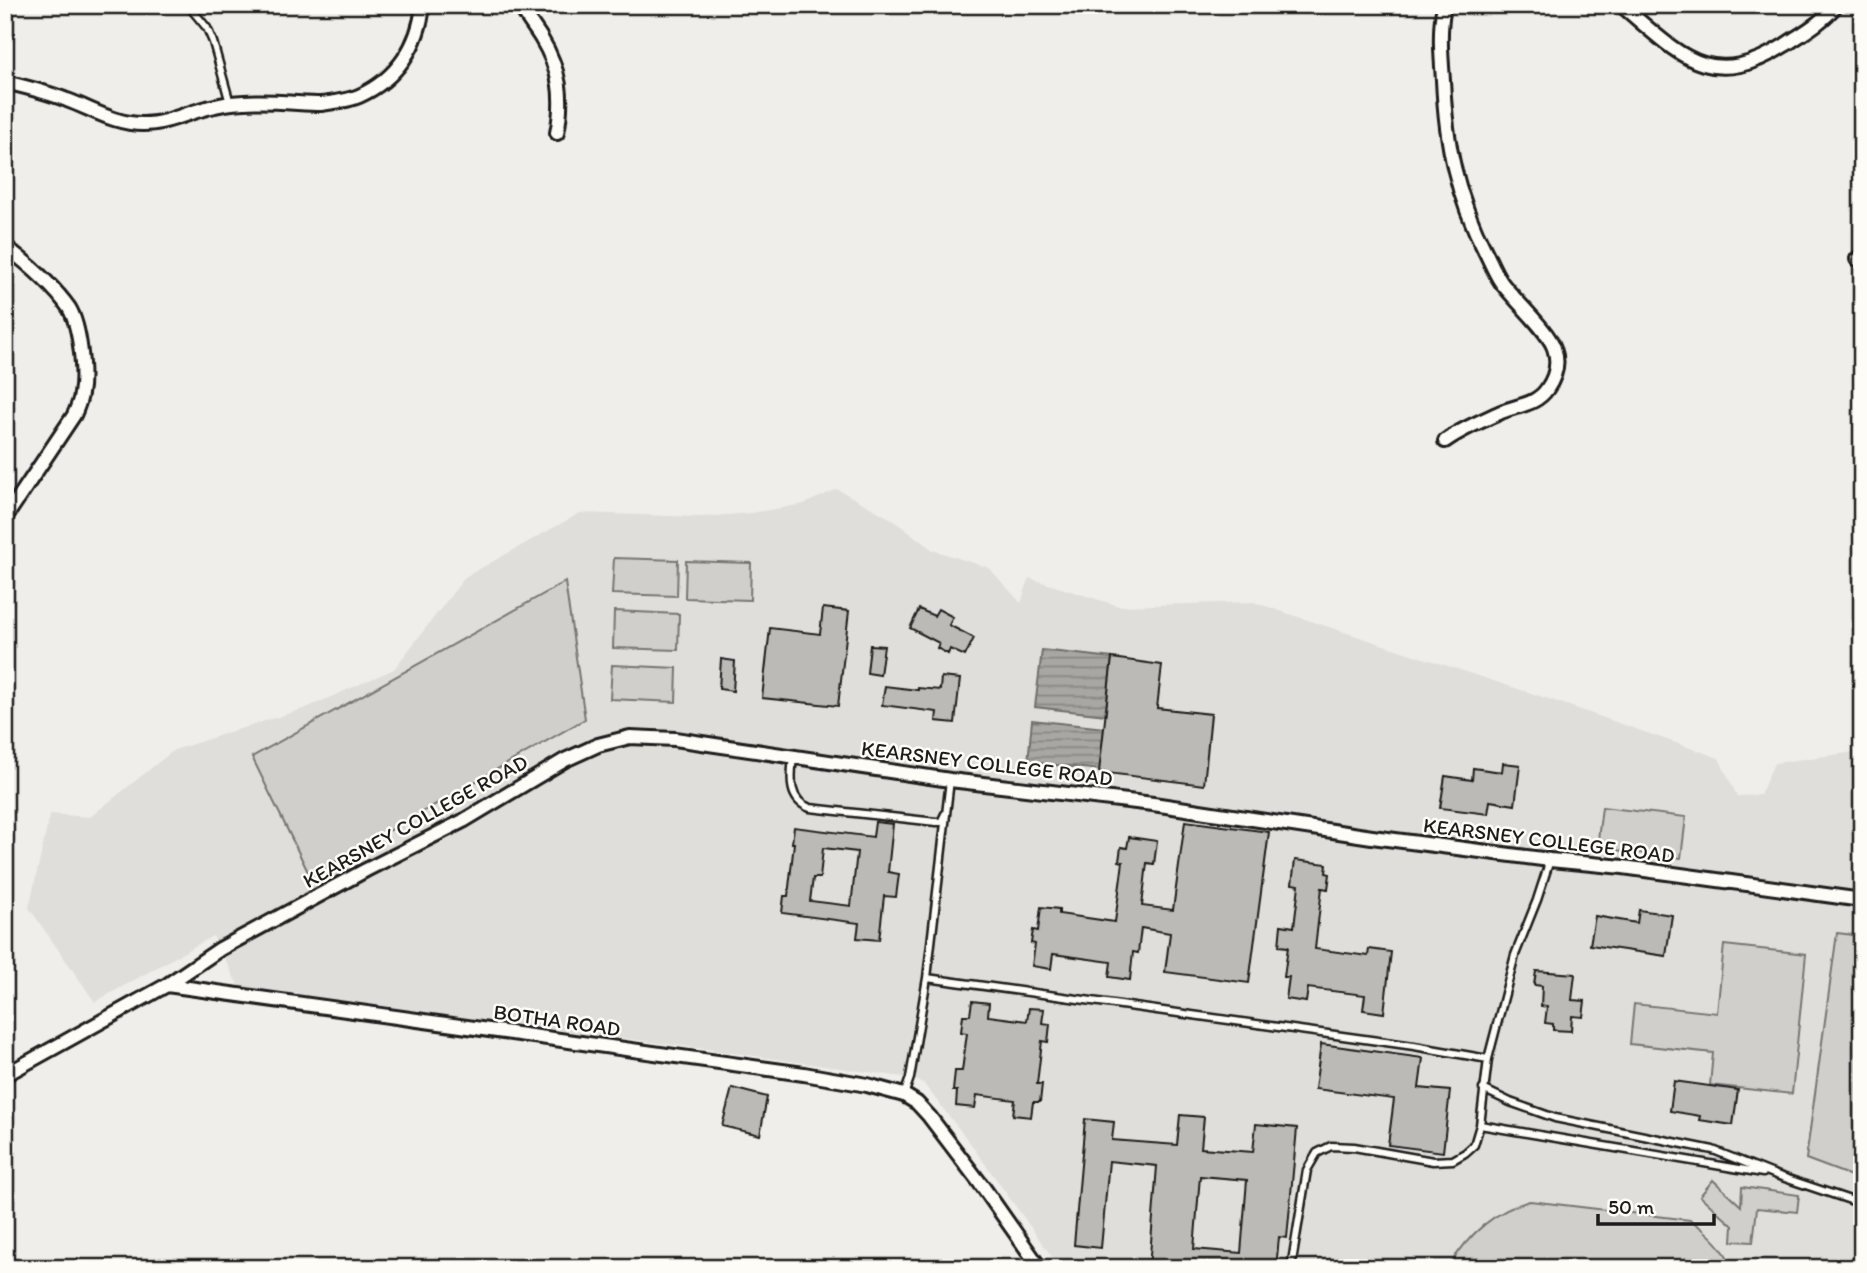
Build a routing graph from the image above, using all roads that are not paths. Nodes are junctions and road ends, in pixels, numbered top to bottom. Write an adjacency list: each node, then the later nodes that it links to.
1 (188, 5): 8 (lane)
2 (423, 5): 8 (street)
3 (520, 5): 9 (street)
4 (1444, 5): 11 (street)
5 (1621, 5): 6 (street)
6 (1836, 5)
7 (6, 82): 8 (street)
8 (230, 103)
9 (557, 133)
10 (5, 246): 12 (street)
11 (1445, 441)
12 (5, 518)
13 (793, 757): 14 (street, KEARSNEY COLLEGE ROAD); 15 (lane); 19 (street, KEARSNEY COLLEGE ROAD)
14 (950, 780): 15 (lane); 16 (street, KEARSNEY COLLEGE ROAD)
15 (946, 813): 18 (lane)
16 (1550, 860): 17 (street, KEARSNEY COLLEGE ROAD); 20 (lane)
17 (1862, 900)
18 (927, 978): 20 (lane); 23 (lane)
19 (167, 985): 21 (street); 23 (street, BOTHA ROAD)
20 (1488, 1059): 22 (lane)
21 (5, 1076)
22 (1483, 1089): 24 (lane); 25 (lane)
23 (904, 1095): 27 (street, BOTHA ROAD)
24 (1480, 1125): 25 (lane); 28 (lane)
25 (1776, 1175): 26 (lane)
26 (1862, 1204)
27 (1040, 1268)
28 (1291, 1268)

